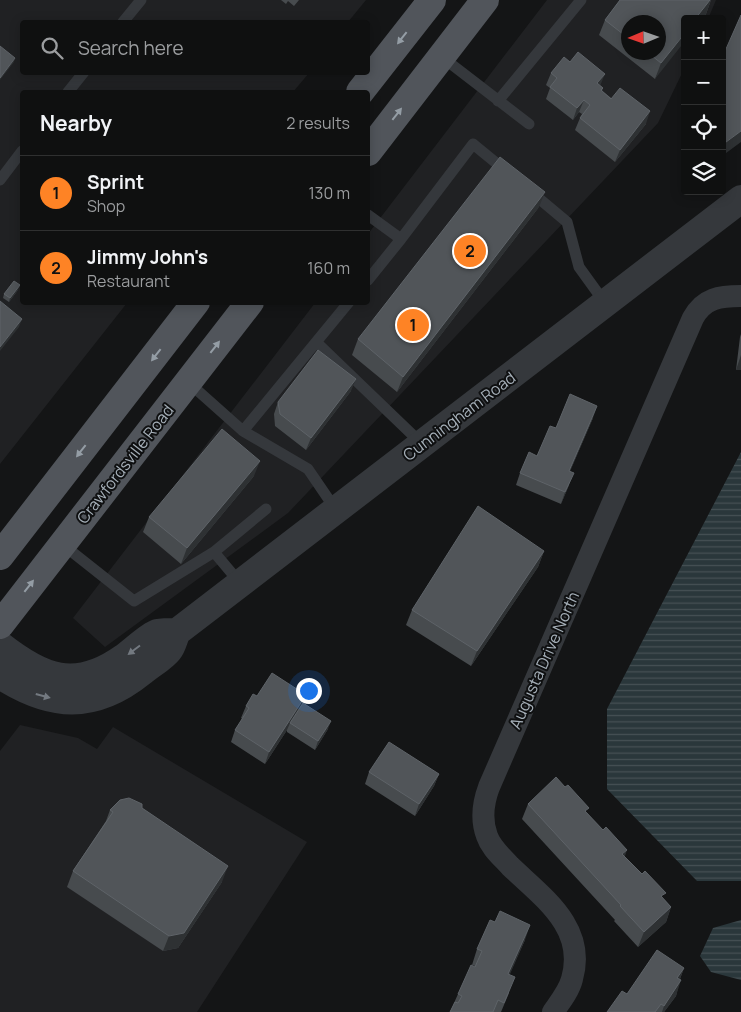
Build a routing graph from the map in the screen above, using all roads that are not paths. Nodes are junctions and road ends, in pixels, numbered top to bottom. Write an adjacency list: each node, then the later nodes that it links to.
1 (140, 0): 5 (lane)
2 (432, 0): 9 (main road, one-way to 9)
3 (485, 0): 6 (main road)
4 (581, 0): 10 (lane)
5 (125, 20)
6 (442, 57): 10 (lane); 12 (main road, one-way to 6)
7 (82, 75): 8 (lane)
8 (70, 90)
9 (362, 90)
10 (498, 100): 11 (lane)
11 (529, 124)
12 (370, 149)
13 (20, 154): 14 (lane)
14 (0, 180)
15 (741, 199): 20 (street, Cunningham Road)
16 (370, 217): 17 (lane)
17 (401, 239): 18 (lane); 20 (lane)
18 (370, 278)
19 (741, 296): 38 (street, Augusta Drive North)
20 (606, 304): 27 (street, Cunningham Road)
21 (194, 305): 32 (main road, one-way to 32)
22 (248, 305): 25 (main road, Crawfordsville Road, one-way to 22)
23 (347, 305): 24 (lane)
24 (316, 342): 26 (lane); 27 (lane)
25 (188, 382): 26 (lane); 30 (main road, Crawfordsville Road)
26 (243, 431): 29 (lane)
27 (422, 444): 29 (street, Cunningham Road)
28 (266, 509): 31 (lane)
29 (336, 510): 33 (street, Cunningham Road)
30 (62, 544): 31 (lane); 34 (main road, Crawfordsville Road, one-way to 30)
31 (214, 552): 33 (lane)
32 (0, 556)
33 (240, 583): 35 (street, Cunningham Road)
34 (0, 625)
35 (177, 632): 36 (street, one-way to 36); 37 (street, Cunningham Road, one-way to 35)
36 (0, 645)
37 (0, 675)
38 (553, 1012)

